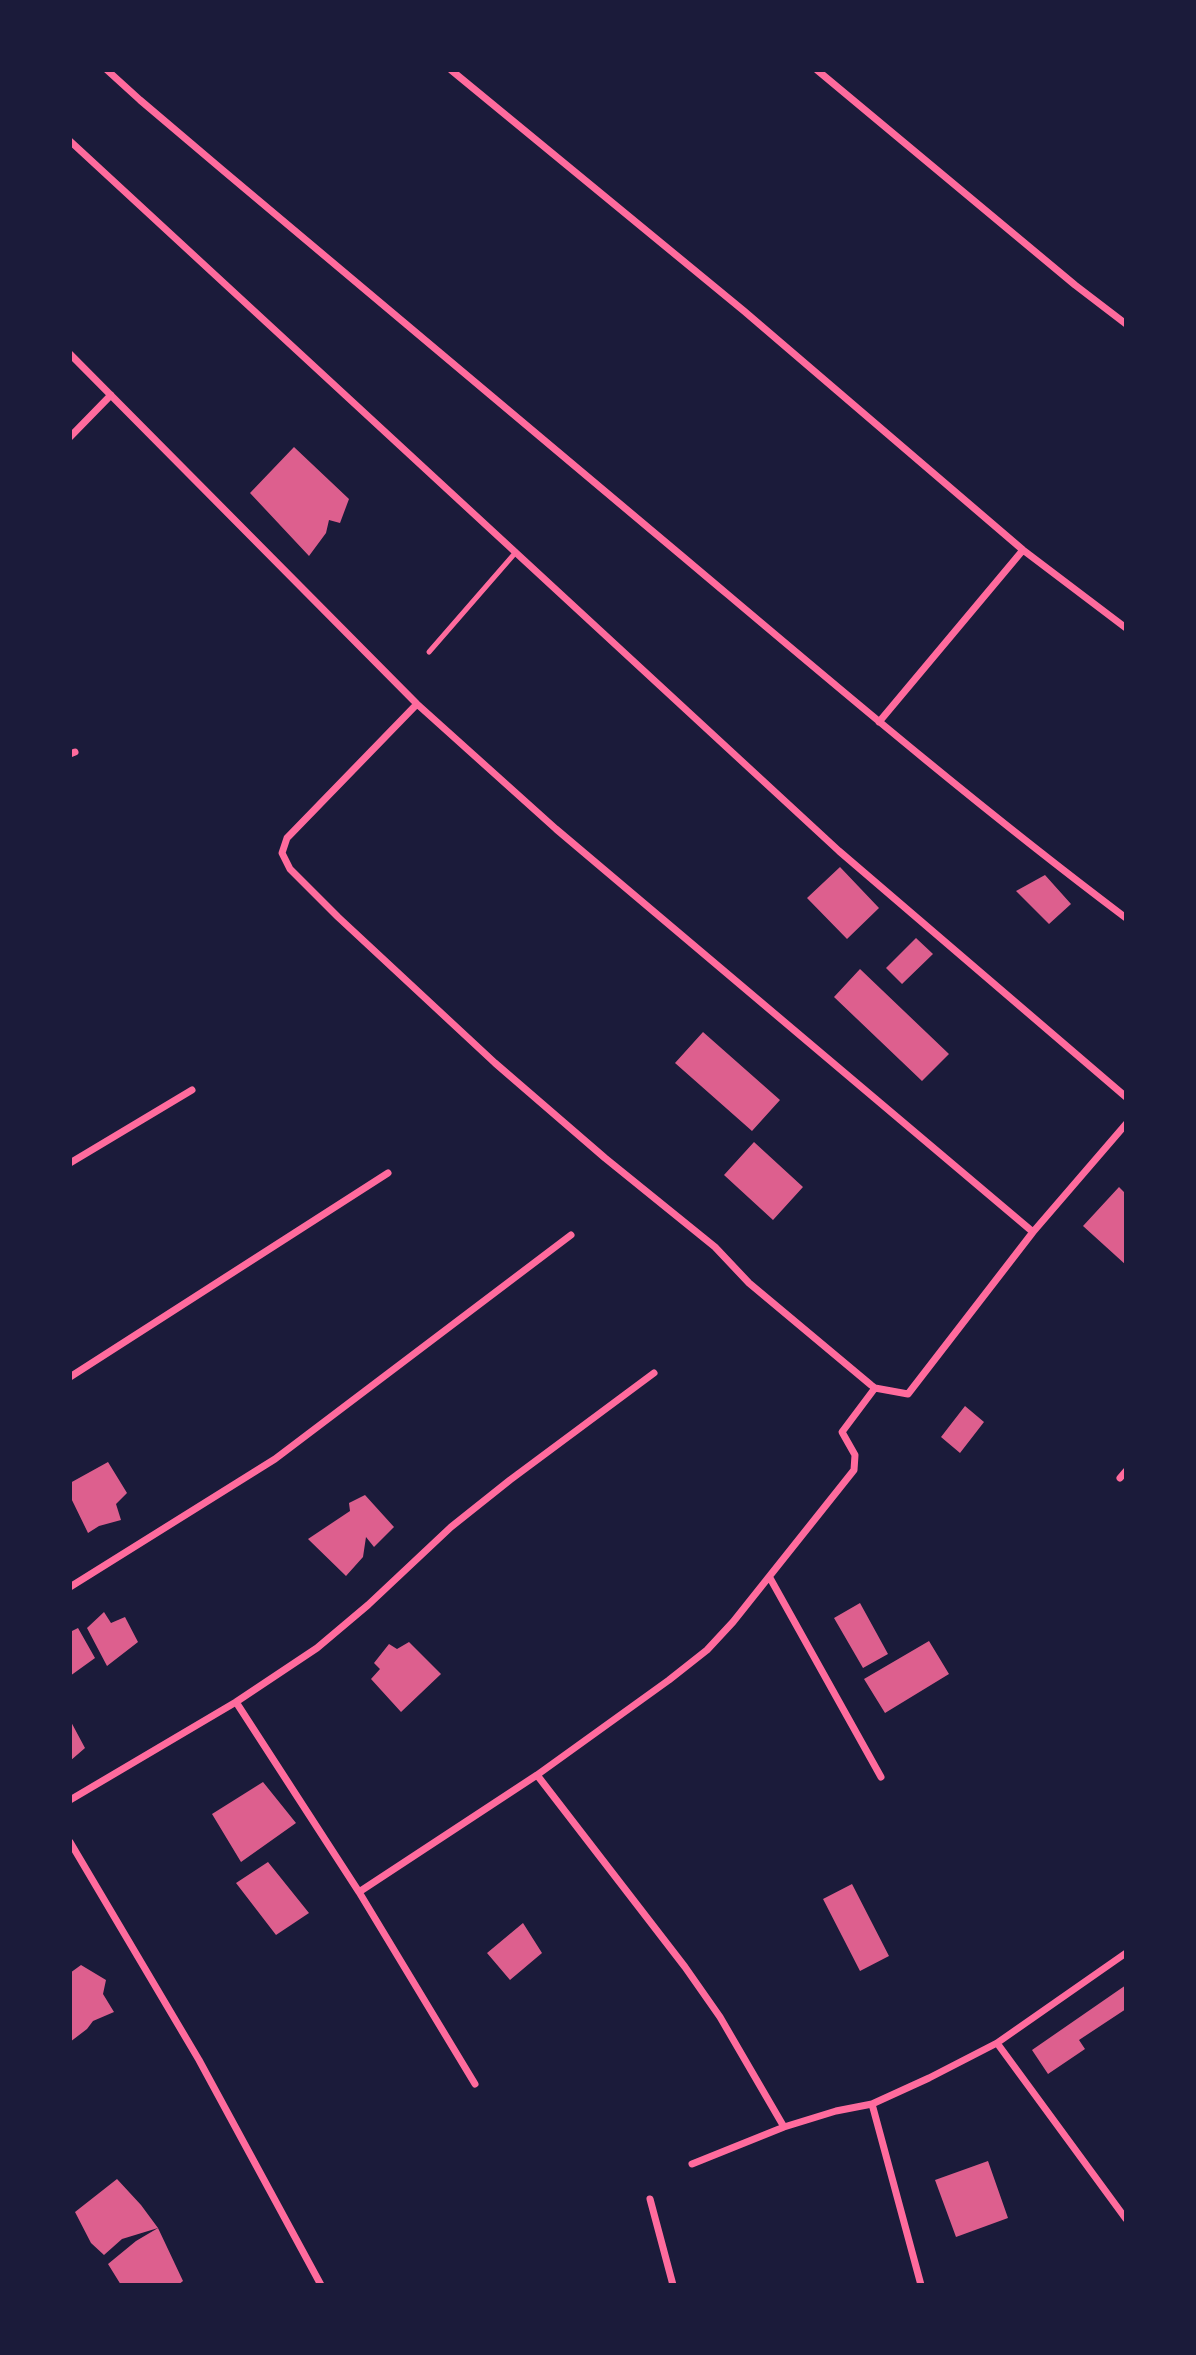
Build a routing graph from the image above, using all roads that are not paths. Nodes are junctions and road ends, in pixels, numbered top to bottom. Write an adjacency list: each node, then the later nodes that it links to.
1 (107, 70): 14 (street)
2 (451, 70): 9 (street)
3 (817, 70): 5 (street)
4 (70, 141): 10 (street)
5 (1126, 324)
6 (70, 354): 7 (street)
7 (111, 395): 8 (street); 13 (street)
8 (70, 437)
9 (1023, 550): 11 (street); 14 (street)
10 (516, 552): 12 (lane); 17 (street)
11 (1126, 628)
12 (429, 652)
13 (417, 704): 21 (street); 25 (street)
14 (879, 722): 15 (street)
15 (1126, 918)
16 (191, 1090): 19 (street)
17 (1126, 1097)
18 (1126, 1124): 21 (street)
19 (70, 1163)
20 (388, 1173): 24 (street)
21 (1033, 1232): 25 (street)
22 (571, 1235): 29 (street)
23 (654, 1373): 30 (street)
24 (70, 1377)
25 (875, 1388): 28 (street)
26 (1126, 1471): 27 (street)
27 (1119, 1478)
28 (770, 1578): 31 (street); 32 (street)
29 (70, 1587)
30 (236, 1702): 33 (street); 35 (street)
31 (537, 1775): 35 (street); 40 (street)
32 (881, 1777)
33 (70, 1800)
34 (70, 1842): 44 (street)
35 (359, 1892): 38 (street)
36 (1126, 1953): 37 (street)
37 (997, 2043): 39 (street); 43 (street)
38 (475, 2084)
39 (872, 2104): 40 (street); 46 (street)
40 (784, 2127): 41 (street)
41 (692, 2164)
42 (650, 2199): 45 (street)
43 (1126, 2220)
44 (321, 2285)
45 (673, 2285)
46 (921, 2285)

